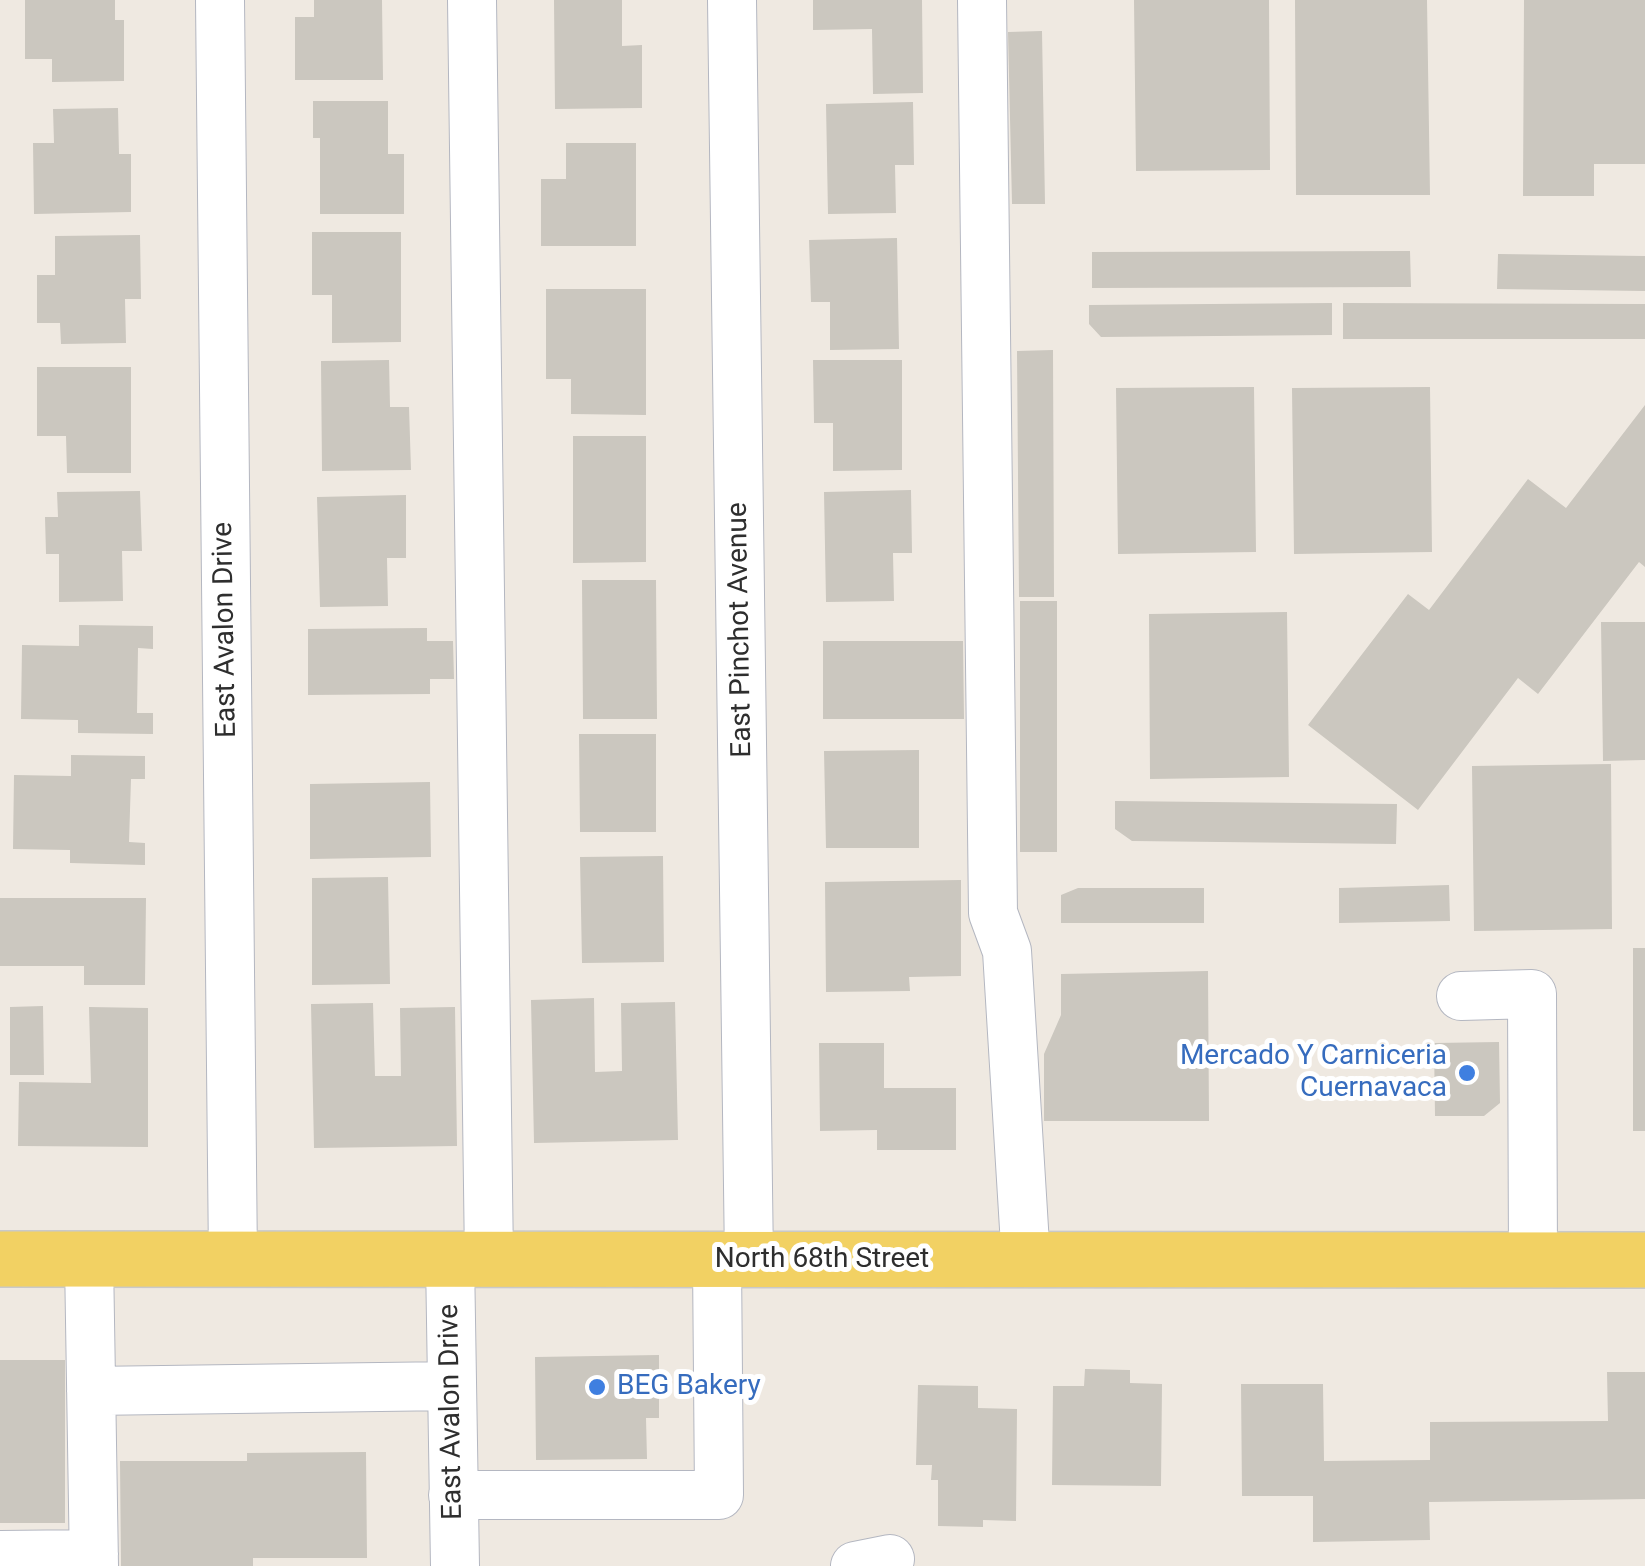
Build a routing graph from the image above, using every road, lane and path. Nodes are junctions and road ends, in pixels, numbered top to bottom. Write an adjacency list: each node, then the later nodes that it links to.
1 (220, 0): 9 (street, East Avalon Drive)
2 (472, 0): 8 (street, East Avalon Drive)
3 (732, 0): 10 (street, East Pinchot Avenue)
4 (982, 0): 13 (street)
5 (1461, 996): 11 (street)
6 (0, 1259): 7 (main road, North 68th Street)
7 (89, 1259): 9 (main road, North 68th Street); 15 (street)
8 (470, 1259): 9 (main road, North 68th Street); 10 (main road, North 68th Street); 14 (street, East Avalon Drive)
9 (233, 1260)
10 (734, 1260): 13 (main road, North 68th Street); 16 (street, East Pinchot Avenue)
11 (1533, 1260): 12 (main road, North 68th Street); 13 (main road, North 68th Street)
12 (1645, 1260)
13 (1026, 1261)
14 (452, 1386): 15 (street); 16 (street, East Avalon Drive)
15 (92, 1391): 18 (street)
16 (453, 1494): 19 (street, East Avalon Drive)
17 (0, 1555): 18 (street)
18 (94, 1560)
19 (455, 1566)

